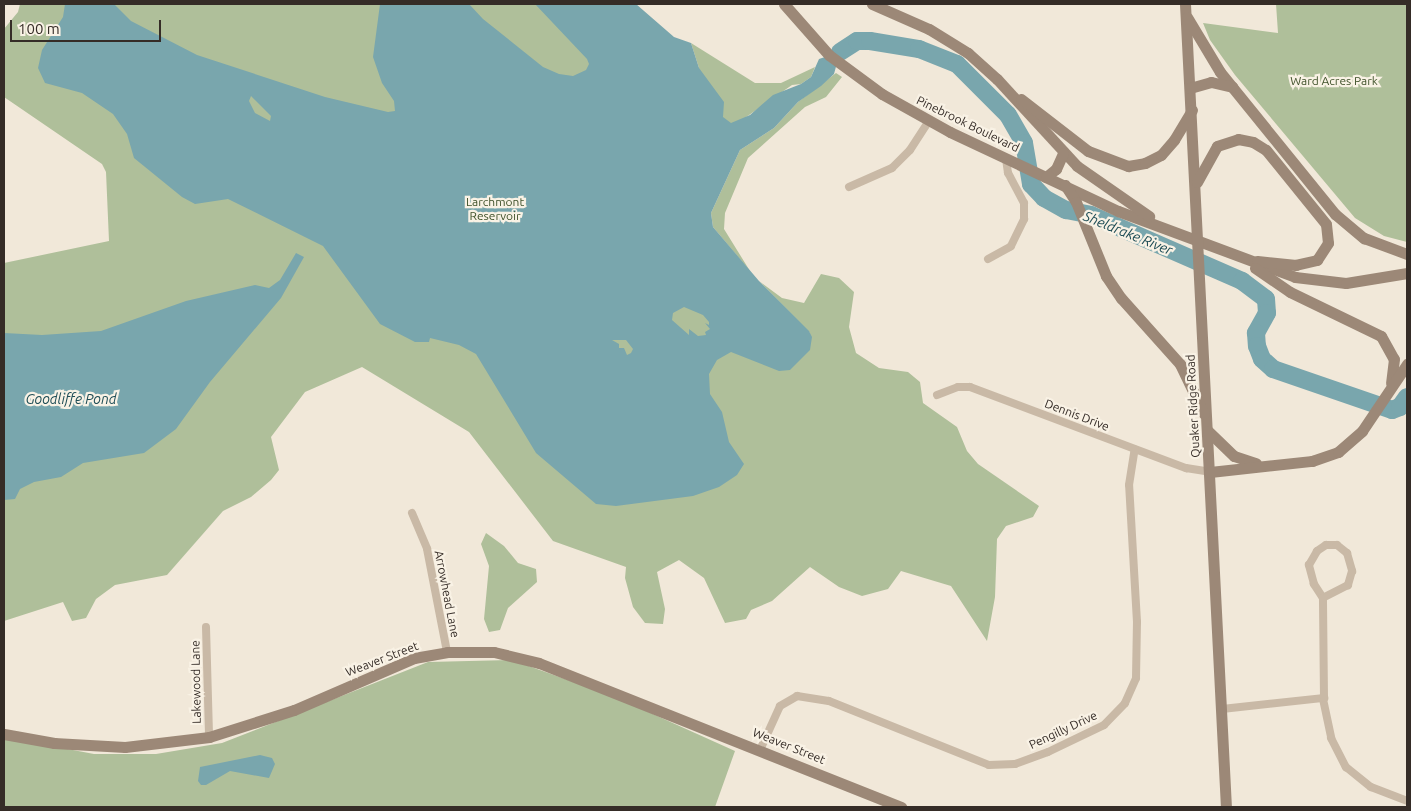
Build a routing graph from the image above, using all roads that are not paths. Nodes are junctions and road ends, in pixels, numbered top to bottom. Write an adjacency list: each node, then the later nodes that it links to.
1 (784, 4): 8 (street, Pinebrook Boulevard)
2 (872, 4): 5 (street, Pinebrook Boulevard)
3 (1186, 9): 4 (street); 6 (street, Quaker Ridge Road)
4 (1232, 87): 6 (street); 16 (street)
5 (1006, 88): 7 (street); 9 (street, Pinebrook Boulevard)
6 (1190, 88): 7 (street, Quaker Ridge Road)
7 (1192, 110): 12 (street, Quaker Ridge Road)
8 (929, 121): 10 (street, Pinebrook Boulevard); 14 (street)
9 (1063, 153): 11 (street); 15 (street, Pinebrook Boulevard)
10 (1006, 158): 11 (street, Pinebrook Boulevard); 17 (street)
11 (1046, 176): 13 (street, Pinebrook Boulevard)
12 (1196, 184): 18 (street); 23 (street, Quaker Ridge Road)
13 (1065, 185): 15 (street, Pinebrook Boulevard); 23 (street)
14 (849, 187)
15 (1167, 227): 18 (street, Pinebrook Boulevard)
16 (1407, 254)
17 (988, 259)
18 (1243, 260): 19 (street, Pinebrook Boulevard); 21 (street)
19 (1407, 273)
20 (1407, 364): 21 (street)
21 (1389, 391): 25 (street)
22 (937, 395): 24 (street, Dennis Drive)
23 (1207, 426): 25 (street); 26 (street, Quaker Ridge Road)
24 (1136, 449): 26 (street, Dennis Drive); 35 (street, Pengilly Drive)
25 (1261, 464): 26 (street)
26 (1210, 472): 32 (street, Quaker Ridge Road)
27 (412, 513): 30 (street, Arrowhead Lane)
28 (1322, 598): 28 (street); 31 (street)
29 (206, 627): 34 (street, Lakewood Lane)
30 (447, 652): 34 (street, Weaver Street); 35 (street, Weaver Street)
31 (1323, 699): 32 (street); 36 (street)
32 (1222, 709): 38 (street, Quaker Ridge Road)
33 (4, 734): 34 (street, Weaver Street)
34 (208, 737)
35 (760, 750): 37 (street, Weaver Street)
36 (1407, 802)
37 (901, 807)
38 (1226, 807)

